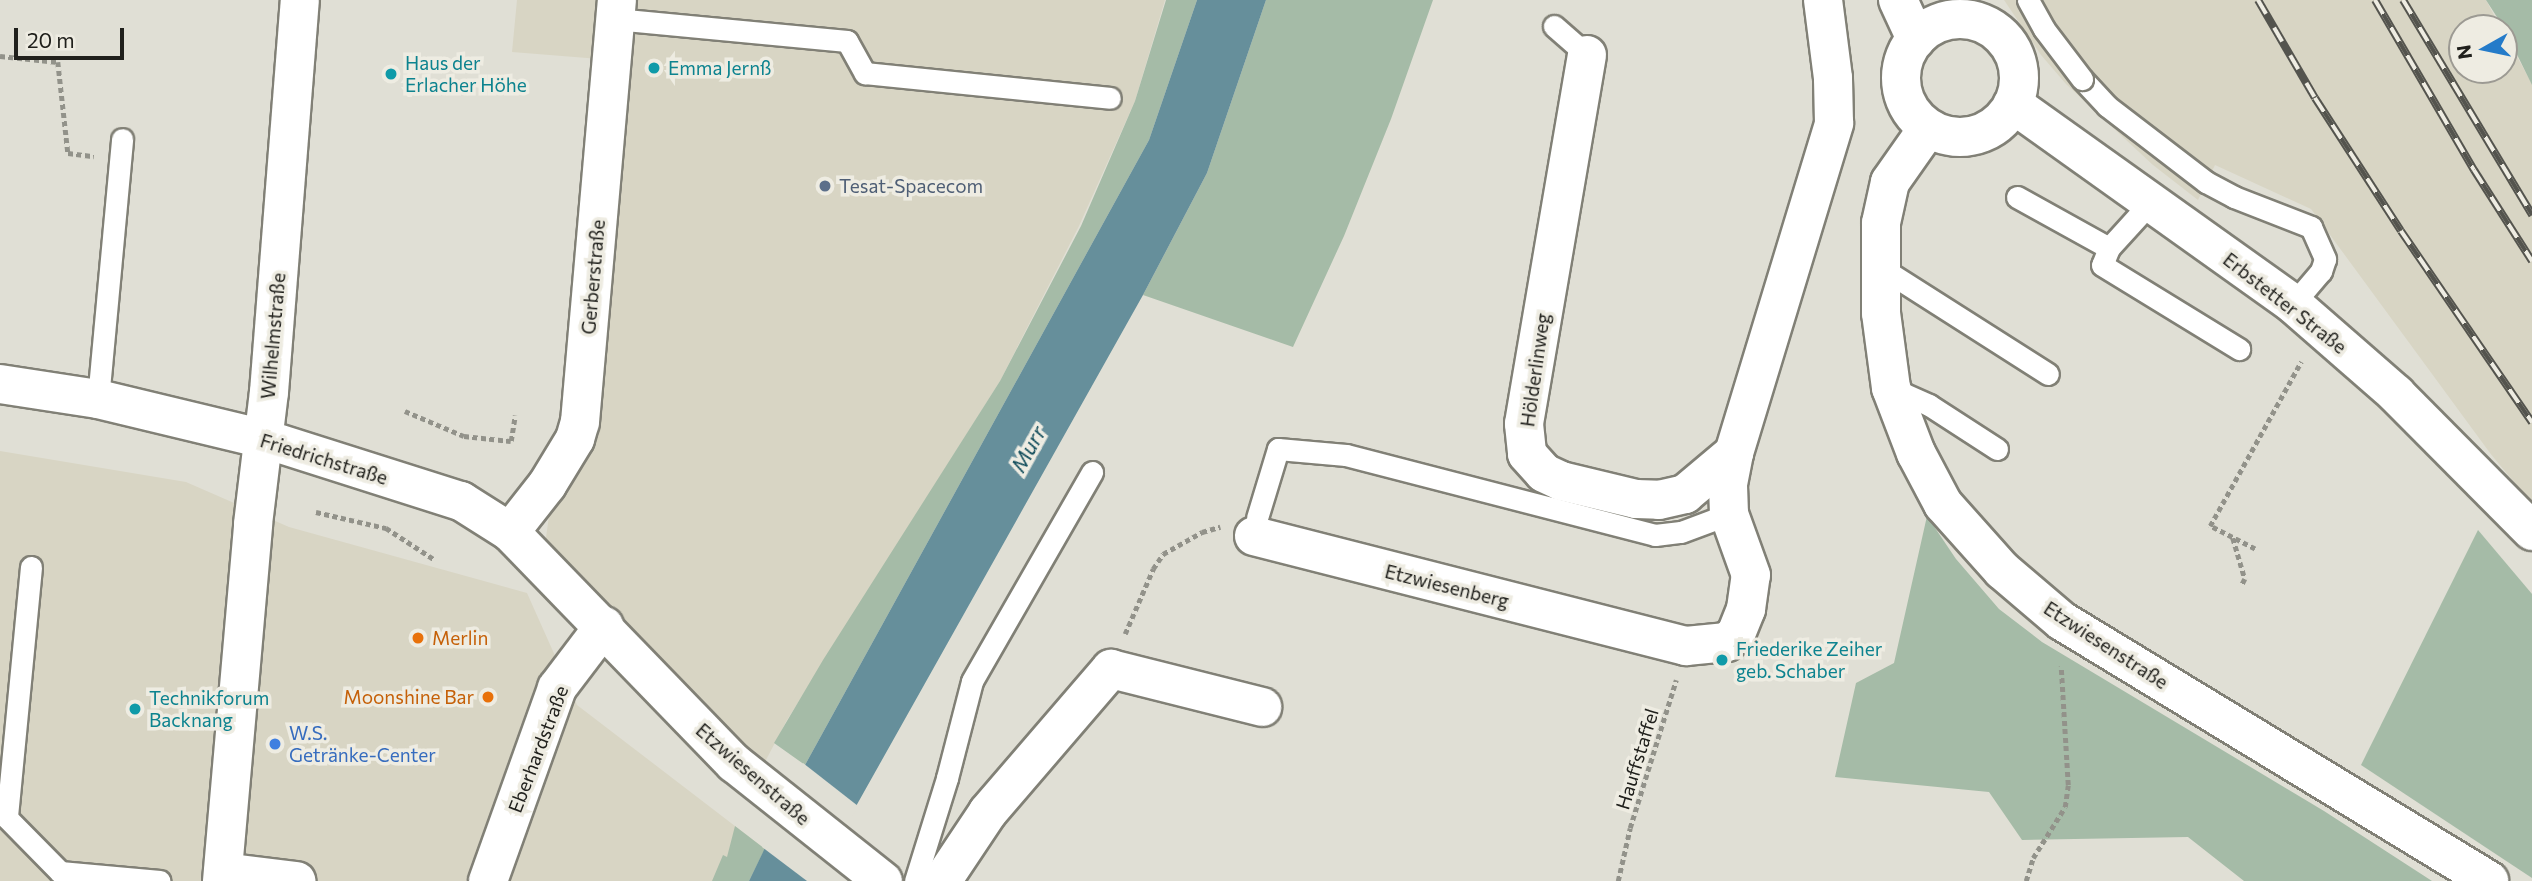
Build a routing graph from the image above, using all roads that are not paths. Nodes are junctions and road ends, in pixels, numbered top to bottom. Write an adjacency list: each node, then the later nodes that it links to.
1 (300, 0): 23 (street, Wilhelmstraße)
2 (1823, 0): 25 (street, Etzwiesenberg)
3 (1898, 0): 7 (street)
4 (2028, 0): 17 (lane, bridge)
5 (616, 9): 9 (lane); 30 (street, Gerberstraße)
6 (1555, 26): 8 (lane)
7 (1916, 39): 10 (street); 11 (street)
8 (1587, 54): 25 (street, Hölderlinweg)
9 (1110, 98)
10 (2013, 104): 11 (street); 14 (street, Erbstetter Straße)
11 (1928, 128): 16 (street, Etzwiesenstraße)
12 (120, 149): 22 (lane)
13 (2017, 197): 15 (lane)
14 (2150, 202): 15 (lane); 17 (street, Erbstetter Straße)
15 (2109, 248): 18 (lane)
16 (1880, 267): 19 (lane); 21 (street, Etzwiesenstraße)
17 (2306, 316): 29 (street, Erbstetter Straße)
18 (2239, 349)
19 (2048, 374)
20 (0, 384): 22 (street, Friedrichstraße)
21 (1891, 388): 24 (lane); 42 (street, Etzwiesenstraße)
22 (99, 399): 23 (street, Friedrichstraße)
23 (265, 439): 30 (street, Friedrichstraße); 34 (street, Wilhelmstraße)
24 (1997, 449)
25 (1734, 453): 27 (street, Etzwiesenberg)
26 (1092, 472): 40 (lane)
27 (1729, 514): 28 (lane); 28 (street, Etzwiesenberg)
28 (1255, 527)
29 (2532, 531)
30 (510, 532): 32 (street, Friedrichstraße)
31 (31, 567): 35 (lane)
32 (604, 626): 38 (street, Eberhardstraße); 39 (street, Etzwiesenstraße)
33 (1262, 708): 41 (street)
34 (222, 877): 37 (street)
35 (123, 879): 36 (lane)
36 (160, 881)
37 (296, 881)
38 (488, 881)
39 (883, 881)
40 (915, 881)
41 (942, 881)
42 (2489, 881)

